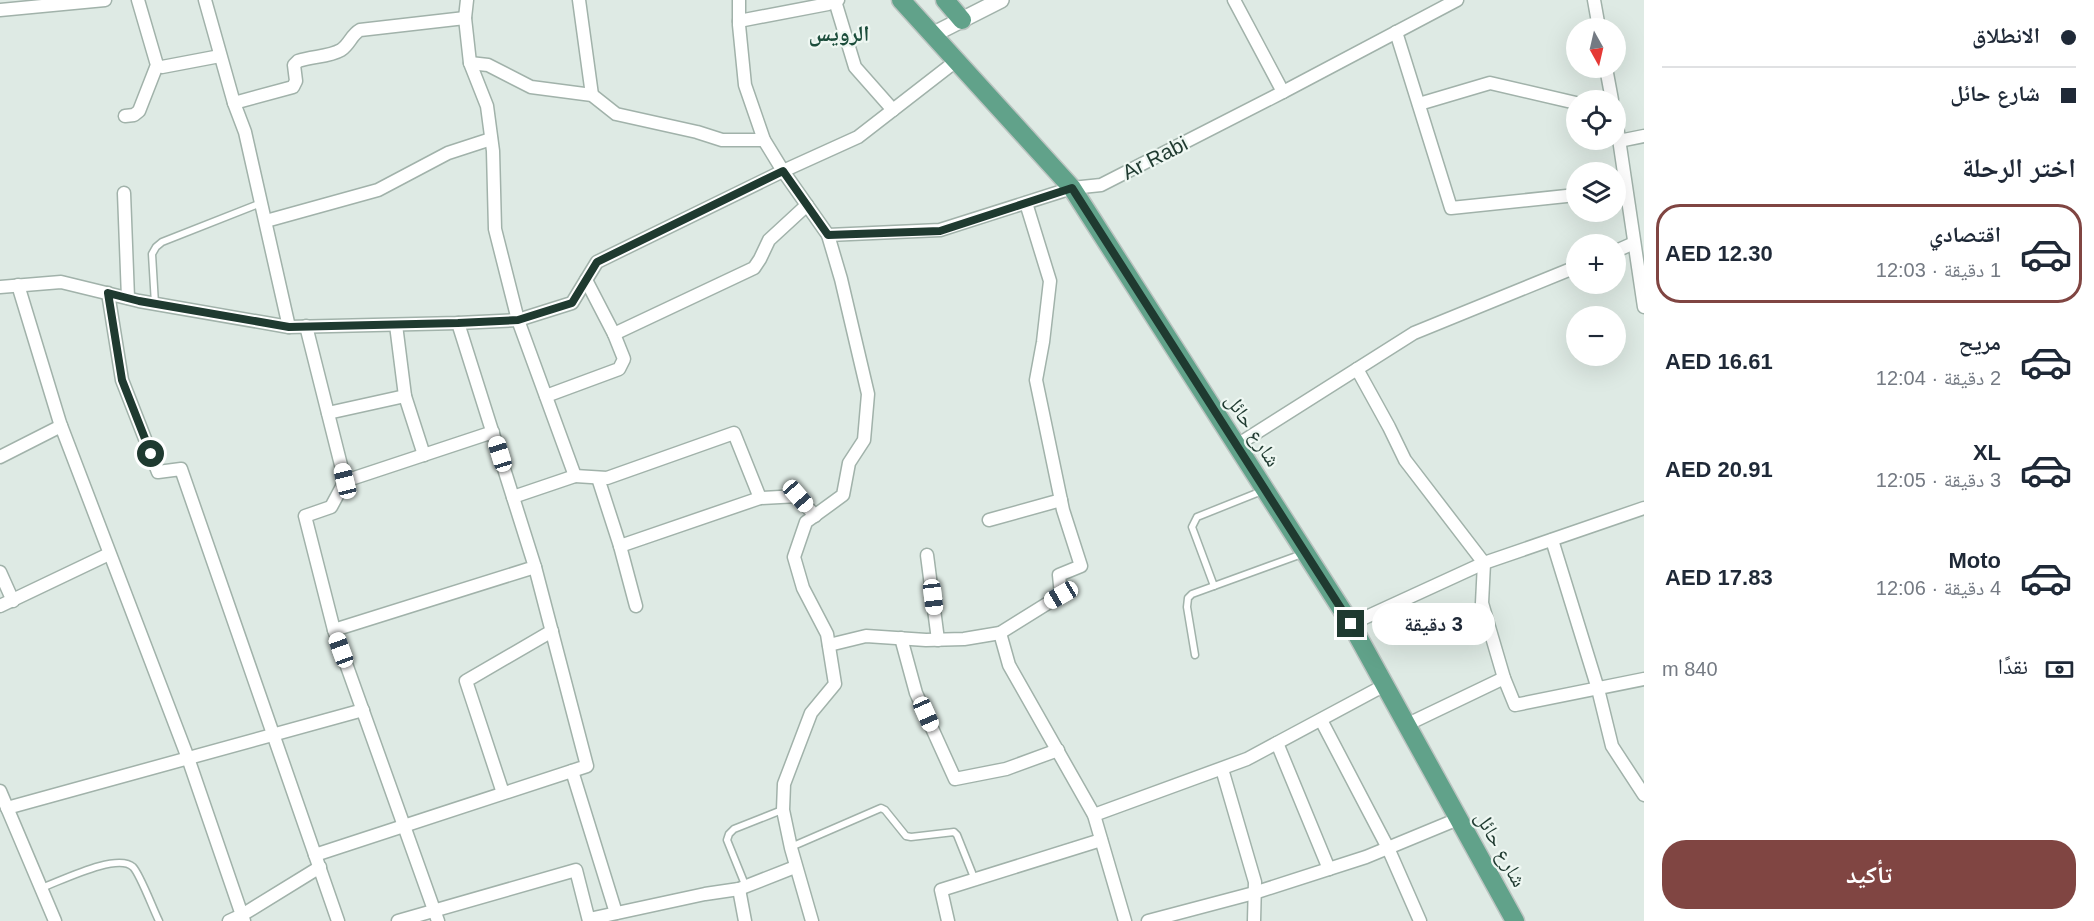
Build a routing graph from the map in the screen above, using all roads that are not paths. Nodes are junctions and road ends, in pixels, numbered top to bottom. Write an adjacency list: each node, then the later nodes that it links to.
1 (105, 0): 15 (street)
2 (138, 0): 25 (street)
3 (205, 0): 22 (street)
4 (467, 0): 16 (street)
5 (579, 0): 27 (street)
6 (739, 0): 19 (street)
7 (945, 0): 18 (main road)
8 (1001, 0): 18 (street)
9 (1234, 0): 26 (street)
10 (1457, 0): 20 (street, Ar Rabi)
11 (1594, 0): 17 (street)
12 (836, 1): 14 (street); 31 (street)
13 (908, 2): 21 (main road, شارع حائل)
14 (813, 3): 19 (street)
15 (0, 10)
16 (465, 18): 24 (street); 29 (street)
17 (1597, 18)
18 (962, 20): 21 (street)
19 (739, 21): 35 (street)
20 (1396, 32): 26 (street, Ar Rabi); 30 (street)
21 (932, 35): 23 (main road, شارع حائل)
22 (220, 56): 25 (street); 29 (street)
23 (956, 61): 31 (street); 38 (main road, شارع حائل)
24 (470, 63): 27 (street); 34 (street)
25 (157, 64): 32 (street)
26 (1282, 92): 38 (street, Ar Rabi)
27 (592, 95): 35 (street)
28 (1566, 101): 30 (street)
29 (234, 103): 42 (street)
30 (1419, 104): 40 (street)
31 (893, 110): 37 (street)
32 (124, 116)
33 (1644, 136): 36 (street)
34 (491, 139): 45 (street); 57 (street)
35 (764, 140): 37 (street)
36 (1626, 140)
37 (783, 171): 43 (street); 50 (street)
38 (1072, 188): 41 (street, Ar Rabi); 69 (main road, شارع حائل)
39 (124, 193): 54 (street)
40 (1566, 196)
41 (1026, 202): 46 (street, Ar Rabi); 78 (street)
42 (262, 203): 45 (street); 55 (lane)
43 (807, 205): 46 (street); 62 (street)
44 (1626, 210): 47 (street)
45 (266, 221): 61 (street)
46 (828, 235): 80 (street)
47 (1634, 243): 48 (street); 56 (street)
48 (1626, 247)
49 (1566, 271): 63 (street)
50 (586, 280): 57 (street); 62 (street)
51 (18, 285): 52 (street); 53 (street); 67 (street)
52 (0, 287)
53 (108, 293): 54 (street); 109 (street)
54 (128, 298): 55 (street)
55 (155, 304): 61 (street)
56 (1644, 307)
57 (518, 320): 58 (street); 65 (street)
58 (458, 323): 59 (street); 68 (street)
59 (396, 325): 60 (street); 64 (street)
60 (306, 326): 61 (street); 66 (street)
61 (289, 327)
62 (614, 334): 65 (street)
63 (1357, 369): 69 (street); 87 (street)
64 (405, 396): 66 (street); 70 (street)
65 (546, 396): 72 (street)
66 (328, 413): 74 (street)
67 (61, 426): 71 (street); 85 (street)
68 (493, 432): 70 (street); 76 (street)
69 (1237, 445): 75 (main road, شارع حائل)
70 (424, 455): 74 (street)
71 (0, 457)
72 (574, 476): 73 (street); 76 (street)
73 (598, 478): 77 (street); 83 (street)
74 (345, 481): 95 (street)
75 (1265, 490): 84 (main road, شارع حائل); 90 (lane)
76 (513, 497): 88 (street)
77 (760, 498): 80 (street); 83 (street)
78 (1061, 500): 81 (street); 97 (street)
79 (1644, 508): 82 (street)
80 (815, 516): 100 (street)
81 (989, 520)
82 (1552, 540): 87 (street); 105 (street)
83 (620, 546): 93 (street)
84 (1305, 553): 90 (lane); 94 (main road, شارع حائل)
85 (110, 554): 91 (street); 112 (street)
86 (927, 555): 99 (street)
87 (1484, 563): 94 (street); 102 (street)
88 (536, 567): 95 (street); 96 (street)
89 (0, 572): 91 (street)
90 (1214, 586): 101 (lane)
91 (13, 601): 92 (street)
92 (0, 606)
93 (636, 606)
94 (1351, 624): 104 (main road, شارع حائل)
95 (334, 630): 106 (street)
96 (552, 631): 114 (street); 116 (street)
97 (1000, 633): 99 (street); 111 (street)
98 (901, 638): 99 (street); 100 (street); 111 (street)
99 (938, 640)
100 (829, 645): 119 (street)
101 (1195, 655)
102 (1504, 678): 105 (street); 108 (street)
103 (1644, 679): 105 (street)
104 (1385, 686): 107 (street); 108 (main road, شارع حائل)
105 (1598, 688): 117 (street)
106 (363, 710): 109 (street); 122 (street)
107 (1321, 720): 110 (street); 125 (street)
108 (1407, 725): 121 (main road, شارع حائل)
109 (274, 734): 112 (street); 126 (street)
110 (1277, 743): 113 (street); 128 (street)
111 (1058, 750): 120 (street)
112 (188, 758): 118 (street); 135 (street)
113 (1222, 770): 120 (street); 132 (street)
114 (572, 771): 116 (street); 133 (street)
115 (0, 791): 118 (street)
116 (503, 793): 122 (street)
117 (1644, 795)
118 (7, 808): 131 (street)
119 (783, 810): 124 (street); 130 (lane)
120 (1094, 815): 123 (street)
121 (1458, 819): 125 (street); 149 (main road, شارع حائل)
122 (404, 825): 126 (street); 134 (street)
123 (1101, 840): 129 (street); 145 (street)
124 (791, 848): 127 (street); 129 (lane)
125 (1388, 848): 128 (street); 148 (street)
126 (317, 861): 135 (street); 141 (street)
127 (795, 867): 130 (street); 137 (street)
128 (1329, 869): 132 (street)
129 (975, 880): 144 (street)
130 (742, 888): 133 (street); 143 (street)
131 (41, 889): 138 (street); 139 (lane)
132 (1254, 893): 146 (street); 147 (street)
133 (616, 913): 136 (street)
134 (436, 916): 136 (street); 142 (street)
135 (243, 918): 140 (street)
136 (589, 920)
137 (808, 920)
138 (55, 921)
139 (159, 921)
140 (229, 921)
141 (338, 921)
142 (398, 921)
143 (745, 921)
144 (948, 921)
145 (1125, 921)
146 (1148, 921)
147 (1254, 921)
148 (1420, 921)
149 (1515, 921)

